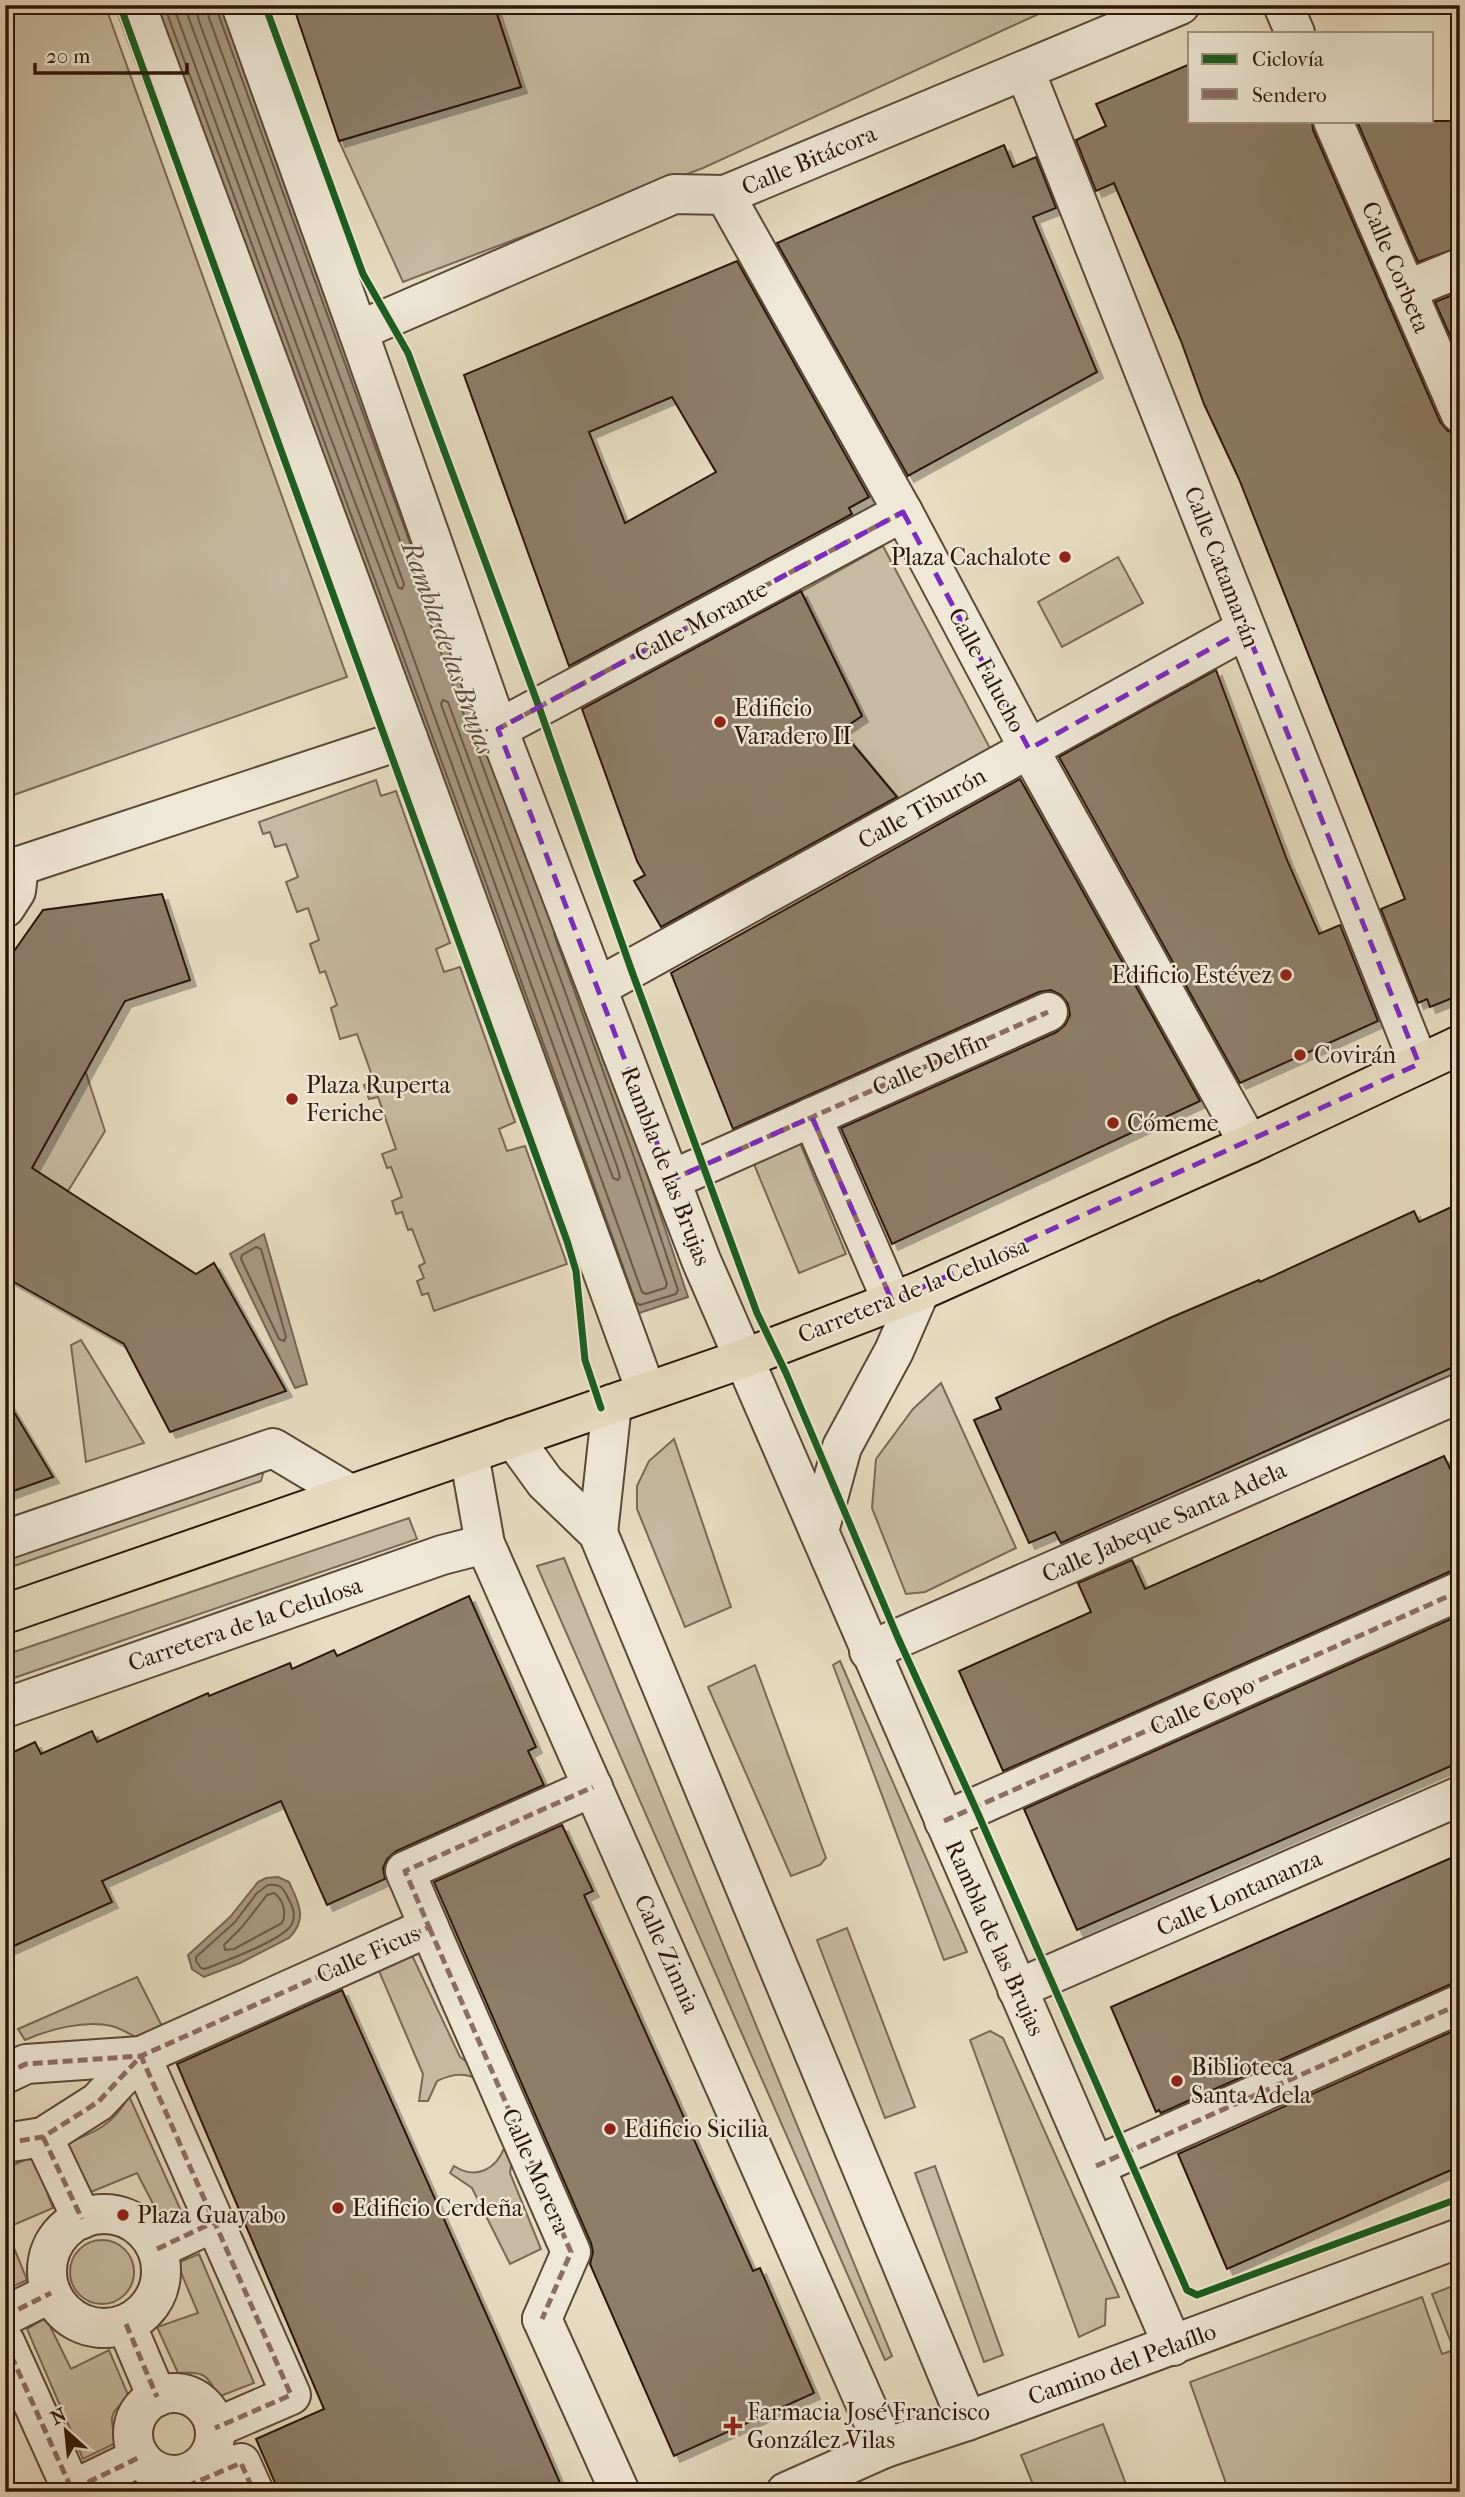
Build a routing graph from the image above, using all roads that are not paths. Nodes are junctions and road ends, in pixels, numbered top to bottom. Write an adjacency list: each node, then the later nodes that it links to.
1 (136, 5): 16 (street)
2 (241, 5): 11 (street, Rambla de las Brujas)
3 (1180, 5): 6 (street, Calle Bitácora)
4 (1283, 5): 5 (street)
5 (1295, 32)
6 (1025, 71): 8 (street, Calle Bitácora); 14 (street, Calle Catamarán)
7 (1333, 122): 10 (street, Calle Corbeta)
8 (725, 195): 11 (street, Calle Bitácora); 13 (street, Calle Falucho)
9 (1460, 268): 10 (street)
10 (1406, 290): 12 (street, Calle Corbeta)
11 (358, 331): 15 (street, Rambla de las Brujas)
12 (1460, 413)
13 (903, 512): 15 (street, Calle Morante); 17 (street, Calle Falucho)
14 (1245, 629): 17 (street, Calle Tiburón); 23 (street, Calle Catamarán)
15 (498, 729): 20 (street, Rambla de las Brujas)
16 (408, 738): 18 (street); 30 (street)
17 (1029, 748): 20 (street, Calle Tiburón); 25 (street, Calle Falucho)
18 (12, 862): 19 (street)
19 (5, 908)
20 (598, 987): 26 (street, Rambla de las Brujas)
21 (1048, 1012): 24 (street, Calle Delfín)
22 (1460, 1045): 23 (highway, Carretera de la Celulosa)
23 (1419, 1064): 25 (highway, Carretera de la Celulosa)
24 (812, 1117): 26 (street, Calle Delfín); 27 (street)
25 (1249, 1144): 27 (highway, Carretera de la Celulosa)
26 (671, 1180): 28 (street, Rambla de las Brujas)
27 (906, 1296): 28 (highway, Carretera de la Celulosa); 34 (street)
28 (745, 1358): 30 (highway, Carretera de la Celulosa); 34 (street, Rambla de las Brujas)
29 (1460, 1394): 40 (street, Calle Jabeque Santa Adela)
30 (629, 1398): 31 (highway, Carretera de la Celulosa); 35 (street)
31 (513, 1438): 32 (highway, Carretera de la Celulosa); 35 (street)
32 (469, 1454): 33 (highway, Carretera de la Celulosa); 37 (street, Calle Zinnia)
33 (350, 1494): 36 (street); 39 (highway, Carretera de la Celulosa)
34 (819, 1531): 40 (street, Rambla de las Brujas)
35 (598, 1533): 63 (street)
36 (5, 1540)
37 (485, 1544): 41 (street, Carretera de la Celulosa); 42 (street, Calle Zinnia)
38 (1460, 1591): 44 (street, Calle Copo)
39 (5, 1614)
40 (869, 1651): 44 (street, Rambla de las Brujas)
41 (5, 1708)
42 (593, 1787): 45 (street, Calle Ficus); 65 (street, Calle Zinnia)
43 (1460, 1797): 46 (street, Calle Lontananza)
44 (944, 1821): 46 (street, Rambla de las Brujas)
45 (429, 1927): 48 (street, Calle Ficus); 69 (street, Calle Morera)
46 (1017, 1989): 52 (street, Rambla de las Brujas)
47 (1460, 2004): 52 (street)
48 (141, 2056): 49 (street, Calle Ficus); 50 (street, Calle Ficus); 54 (street)
49 (5, 2074)
50 (43, 2137): 51 (street, Calle Ficus); 53 (street)
51 (5, 2143)
52 (1096, 2166): 61 (street, Rambla de las Brujas)
53 (82, 2219): 56 (street); 57 (street)
54 (214, 2222): 56 (street); 64 (street)
55 (1460, 2238): 61 (street, Camino del Pelaíllo)
56 (157, 2249): 59 (street)
57 (51, 2293): 58 (street); 59 (street)
58 (5, 2316)
59 (126, 2324): 62 (street)
60 (5, 2342): 66 (street)
61 (1173, 2346): 63 (street, Camino del Pelaíllo)
62 (157, 2396): 64 (street); 66 (street)
63 (967, 2421): 65 (street, Camino del Pelaíllo)
64 (215, 2428): 67 (street)
65 (885, 2448): 70 (street, Camino del Pelaíllo)
66 (140, 2457): 67 (street)
67 (187, 2481): 68 (street)
68 (254, 2492)
69 (620, 2492)
70 (786, 2492)

